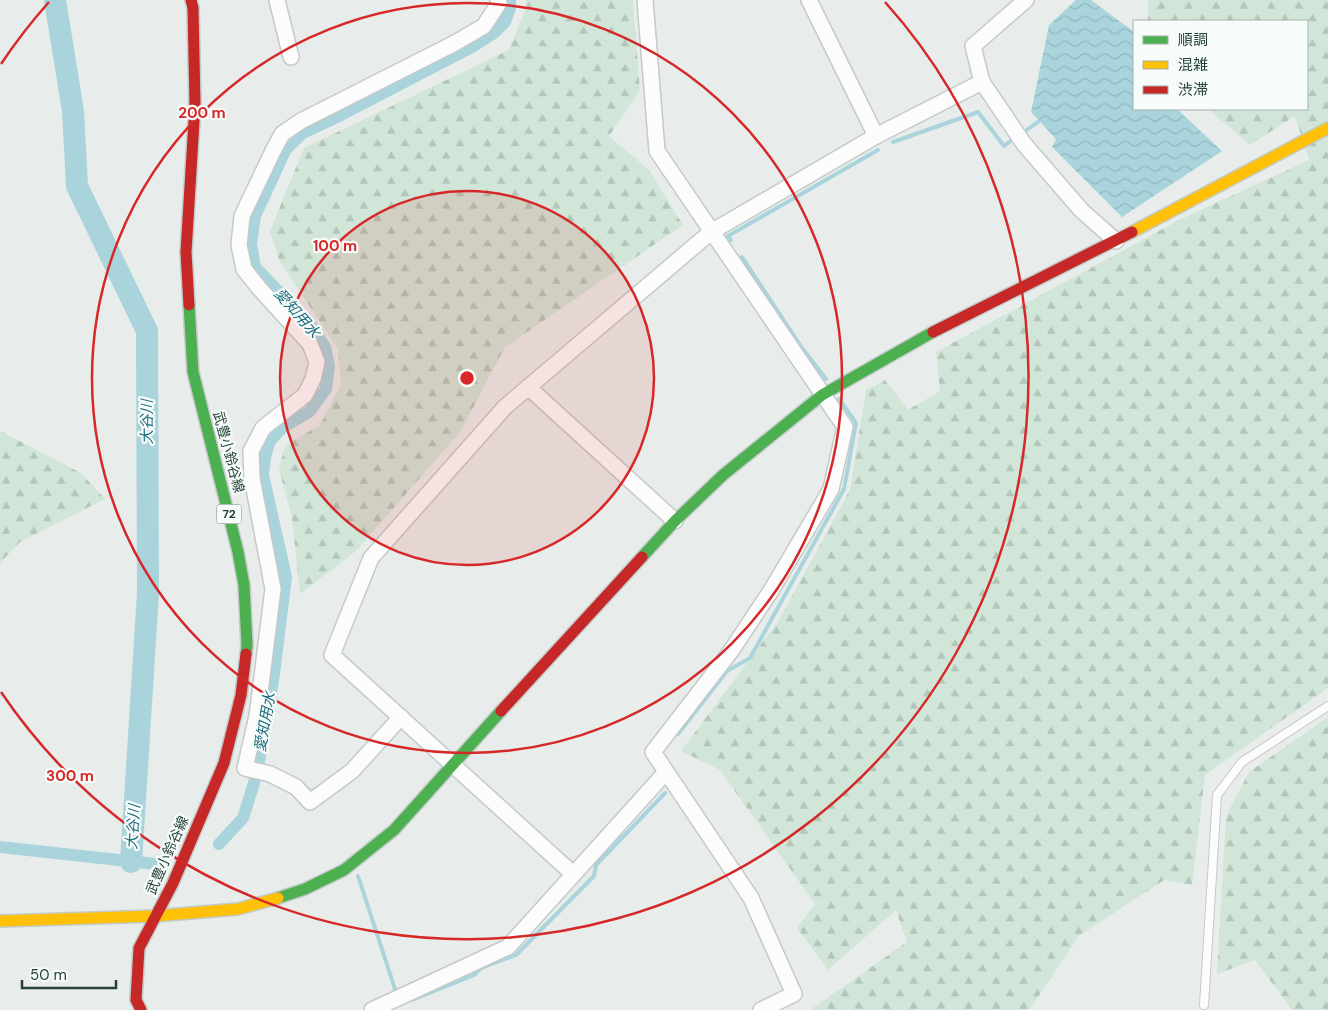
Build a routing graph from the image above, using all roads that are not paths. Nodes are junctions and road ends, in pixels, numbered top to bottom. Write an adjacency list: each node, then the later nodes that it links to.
1 (191, 0): 21 (street, 武豊小鈴谷線 / 72)
2 (277, 0): 7 (street)
3 (498, 0): 17 (street)
4 (645, 0): 11 (street)
5 (809, 0): 10 (street)
6 (1026, 0): 8 (street)
7 (291, 56)
8 (982, 82): 10 (street); 12 (street)
9 (1328, 128): 12 (street)
10 (876, 136): 11 (street)
11 (711, 232): 13 (street); 14 (street)
12 (1116, 241): 14 (street)
13 (528, 387): 15 (street); 17 (street)
14 (822, 395): 15 (street); 19 (street)
15 (675, 521): 18 (street)
16 (1328, 706): 23 (lane)
17 (401, 716): 18 (street)
18 (452, 764): 20 (street); 21 (street)
19 (666, 772): 20 (street); 27 (street)
20 (573, 874): 24 (street)
21 (155, 916): 22 (street); 25 (street, 武豊小鈴谷線 / 72)
22 (0, 921)
23 (1204, 1004)
24 (388, 1006): 26 (street)
25 (141, 1010)
26 (372, 1010)
27 (761, 1010)

